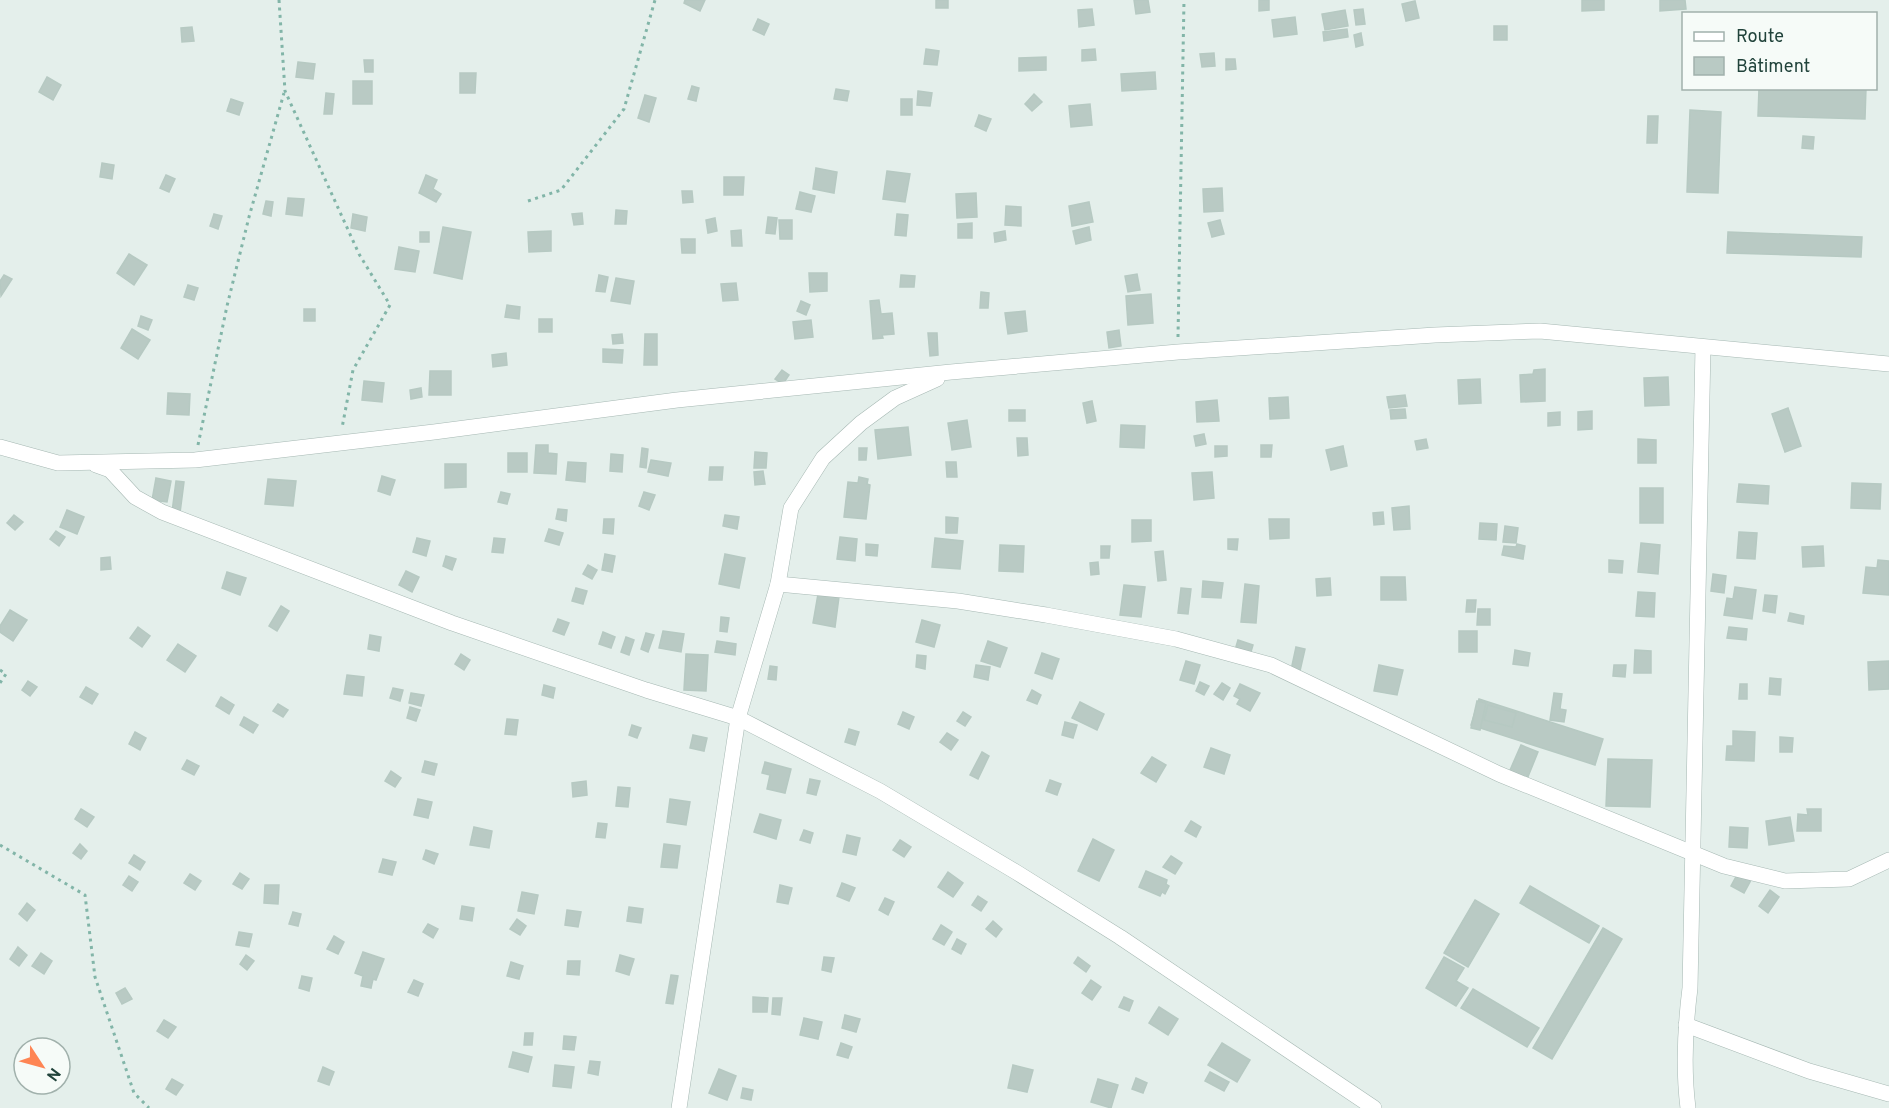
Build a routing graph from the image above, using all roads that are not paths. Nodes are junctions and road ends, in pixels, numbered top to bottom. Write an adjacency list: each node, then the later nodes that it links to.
1 (1703, 347): 2 (street); 3 (street); 8 (street)
2 (1889, 364)
3 (951, 372): 5 (street); 6 (street)
4 (0, 447): 5 (street)
5 (94, 464): 7 (street)
6 (778, 584): 7 (street); 8 (street)
7 (738, 718): 12 (street); 13 (street)
8 (1692, 854): 9 (street); 10 (street)
9 (1889, 861)
10 (1686, 1025): 11 (street); 14 (street)
11 (1889, 1094)
12 (679, 1108)
13 (1374, 1108)
14 (1688, 1108)

